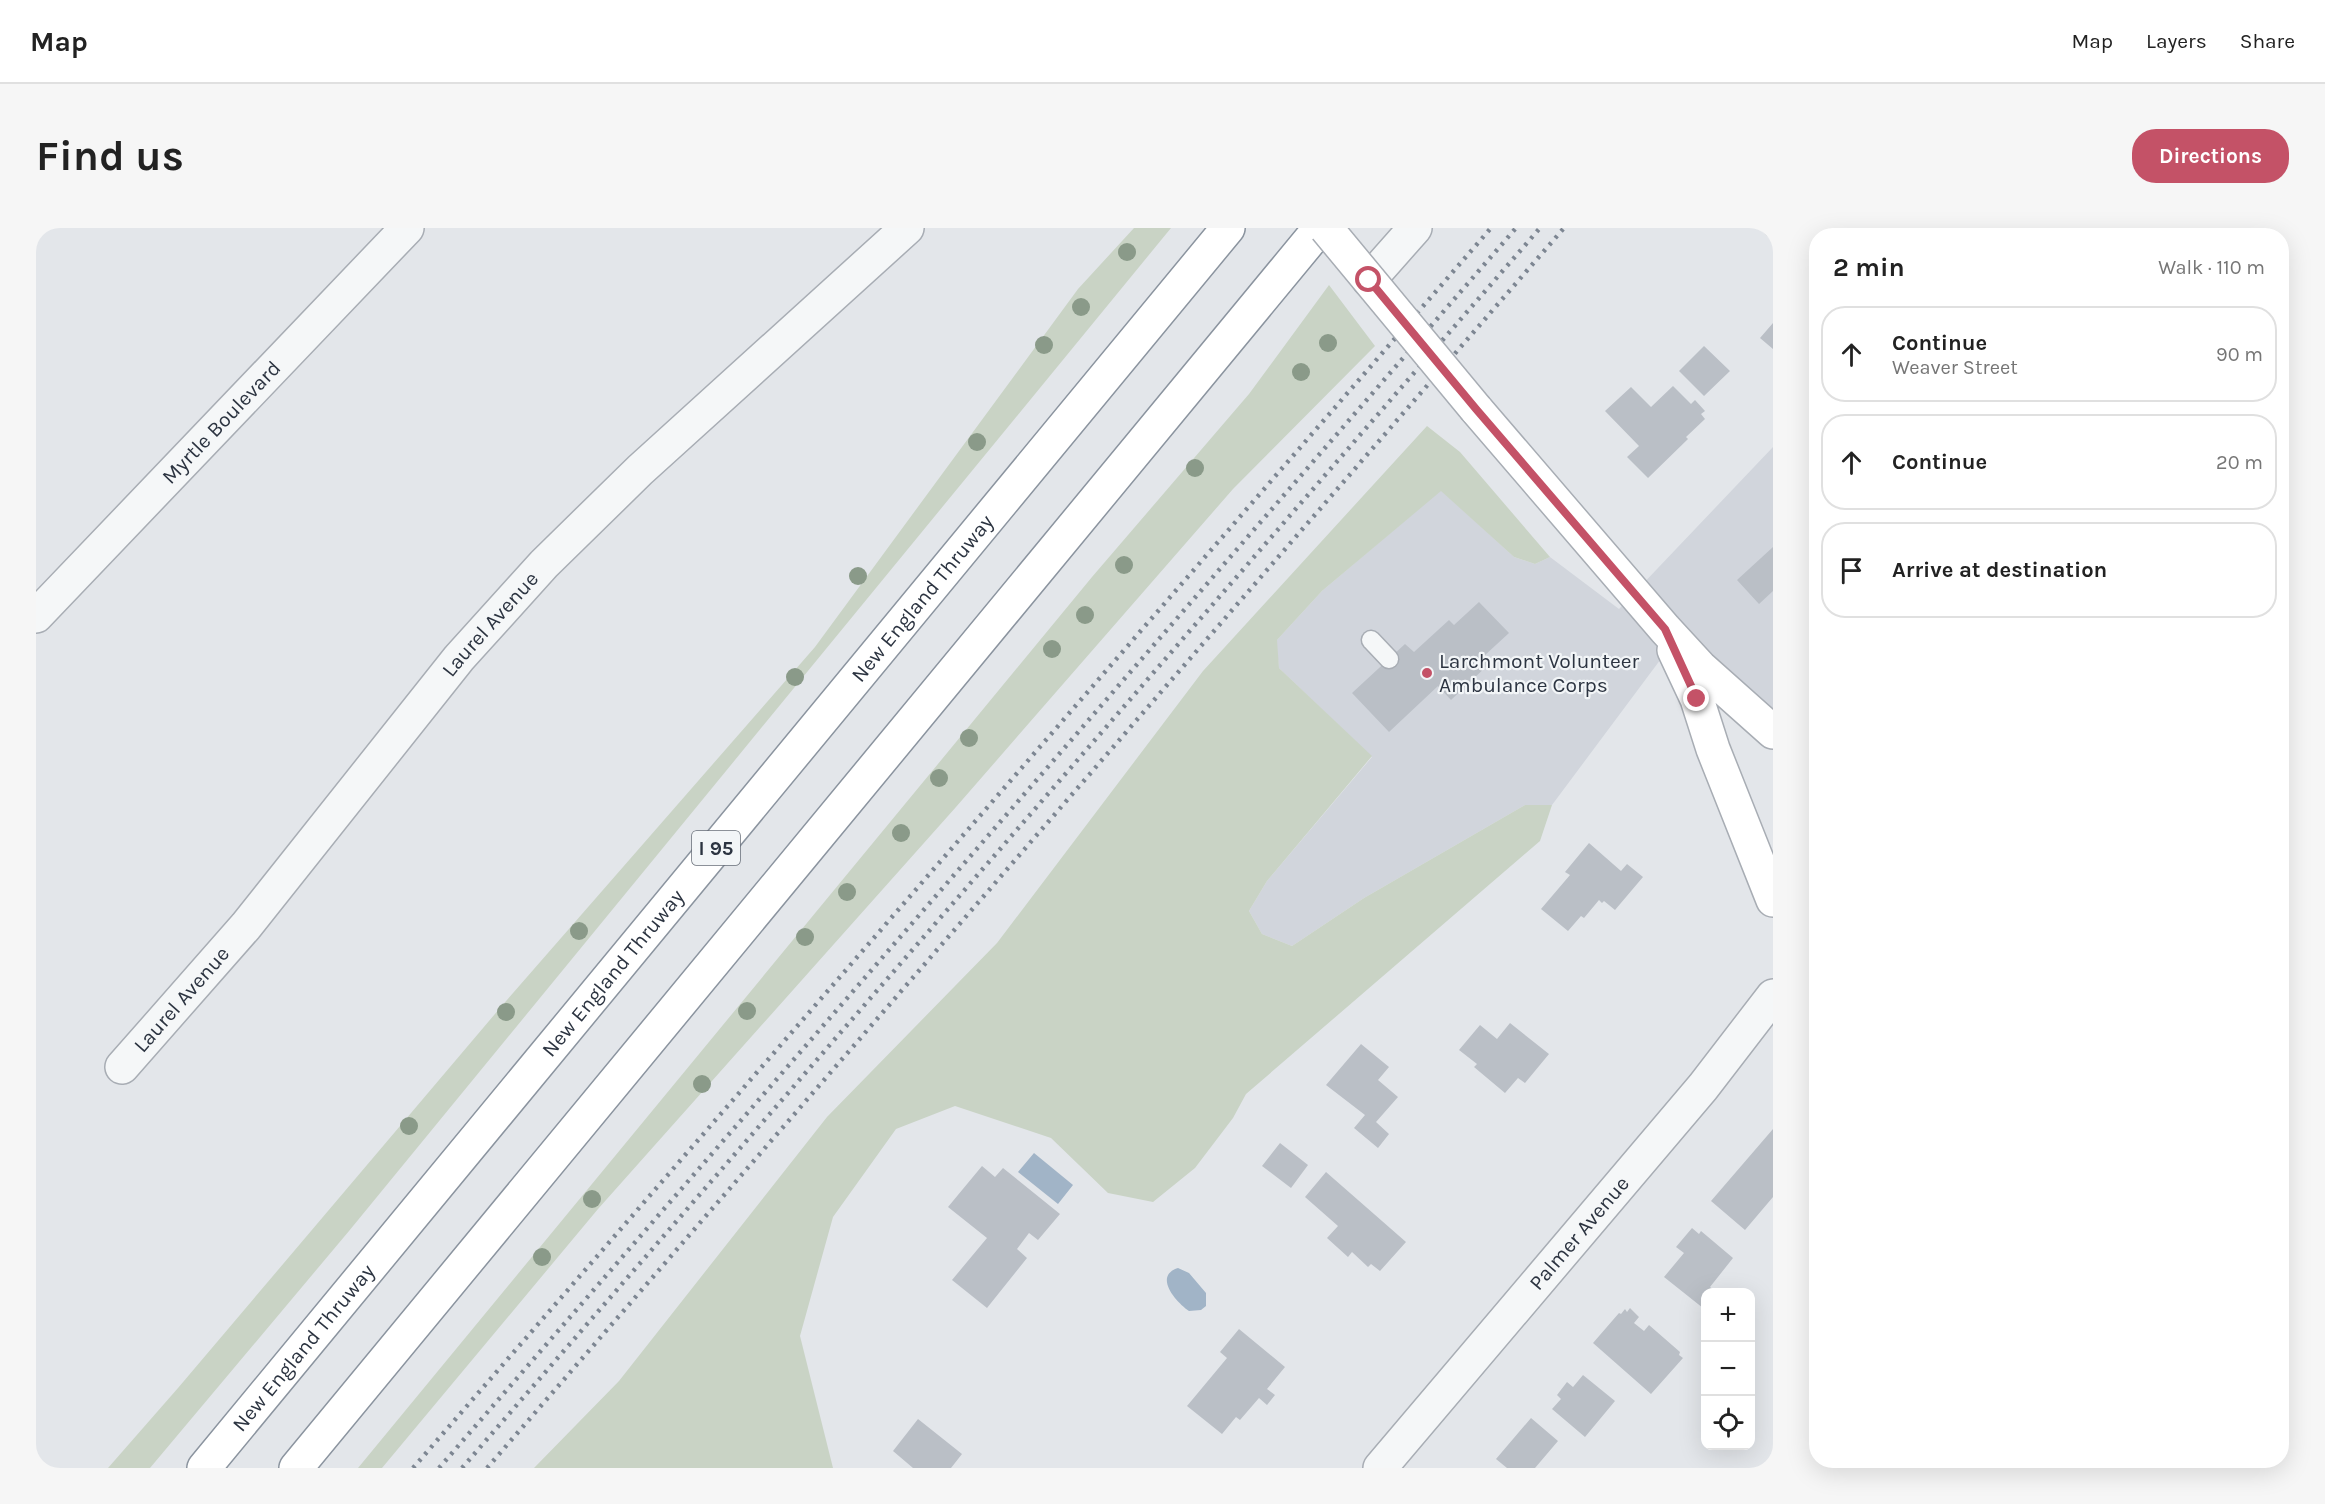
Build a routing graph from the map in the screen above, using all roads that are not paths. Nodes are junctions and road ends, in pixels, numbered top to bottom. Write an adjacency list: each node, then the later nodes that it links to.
1 (407, 228): 8 (street, Myrtle Boulevard)
2 (907, 228): 15 (street, Laurel Avenue)
3 (1228, 228): 16 (main road, New England Thruway / I 95)
4 (1320, 228): 17 (main road)
5 (1326, 228): 7 (main road, bridge)
6 (1415, 228): 7 (street)
7 (1379, 270): 9 (main road, bridge)
8 (36, 616)
9 (1665, 629): 12 (main road); 13 (main road)
10 (1371, 640): 11 (lane)
11 (1389, 659)
12 (1773, 732)
13 (1773, 900)
14 (1773, 996): 18 (street, Palmer Avenue)
15 (122, 1067)
16 (204, 1468)
17 (296, 1468)
18 (1380, 1468)

